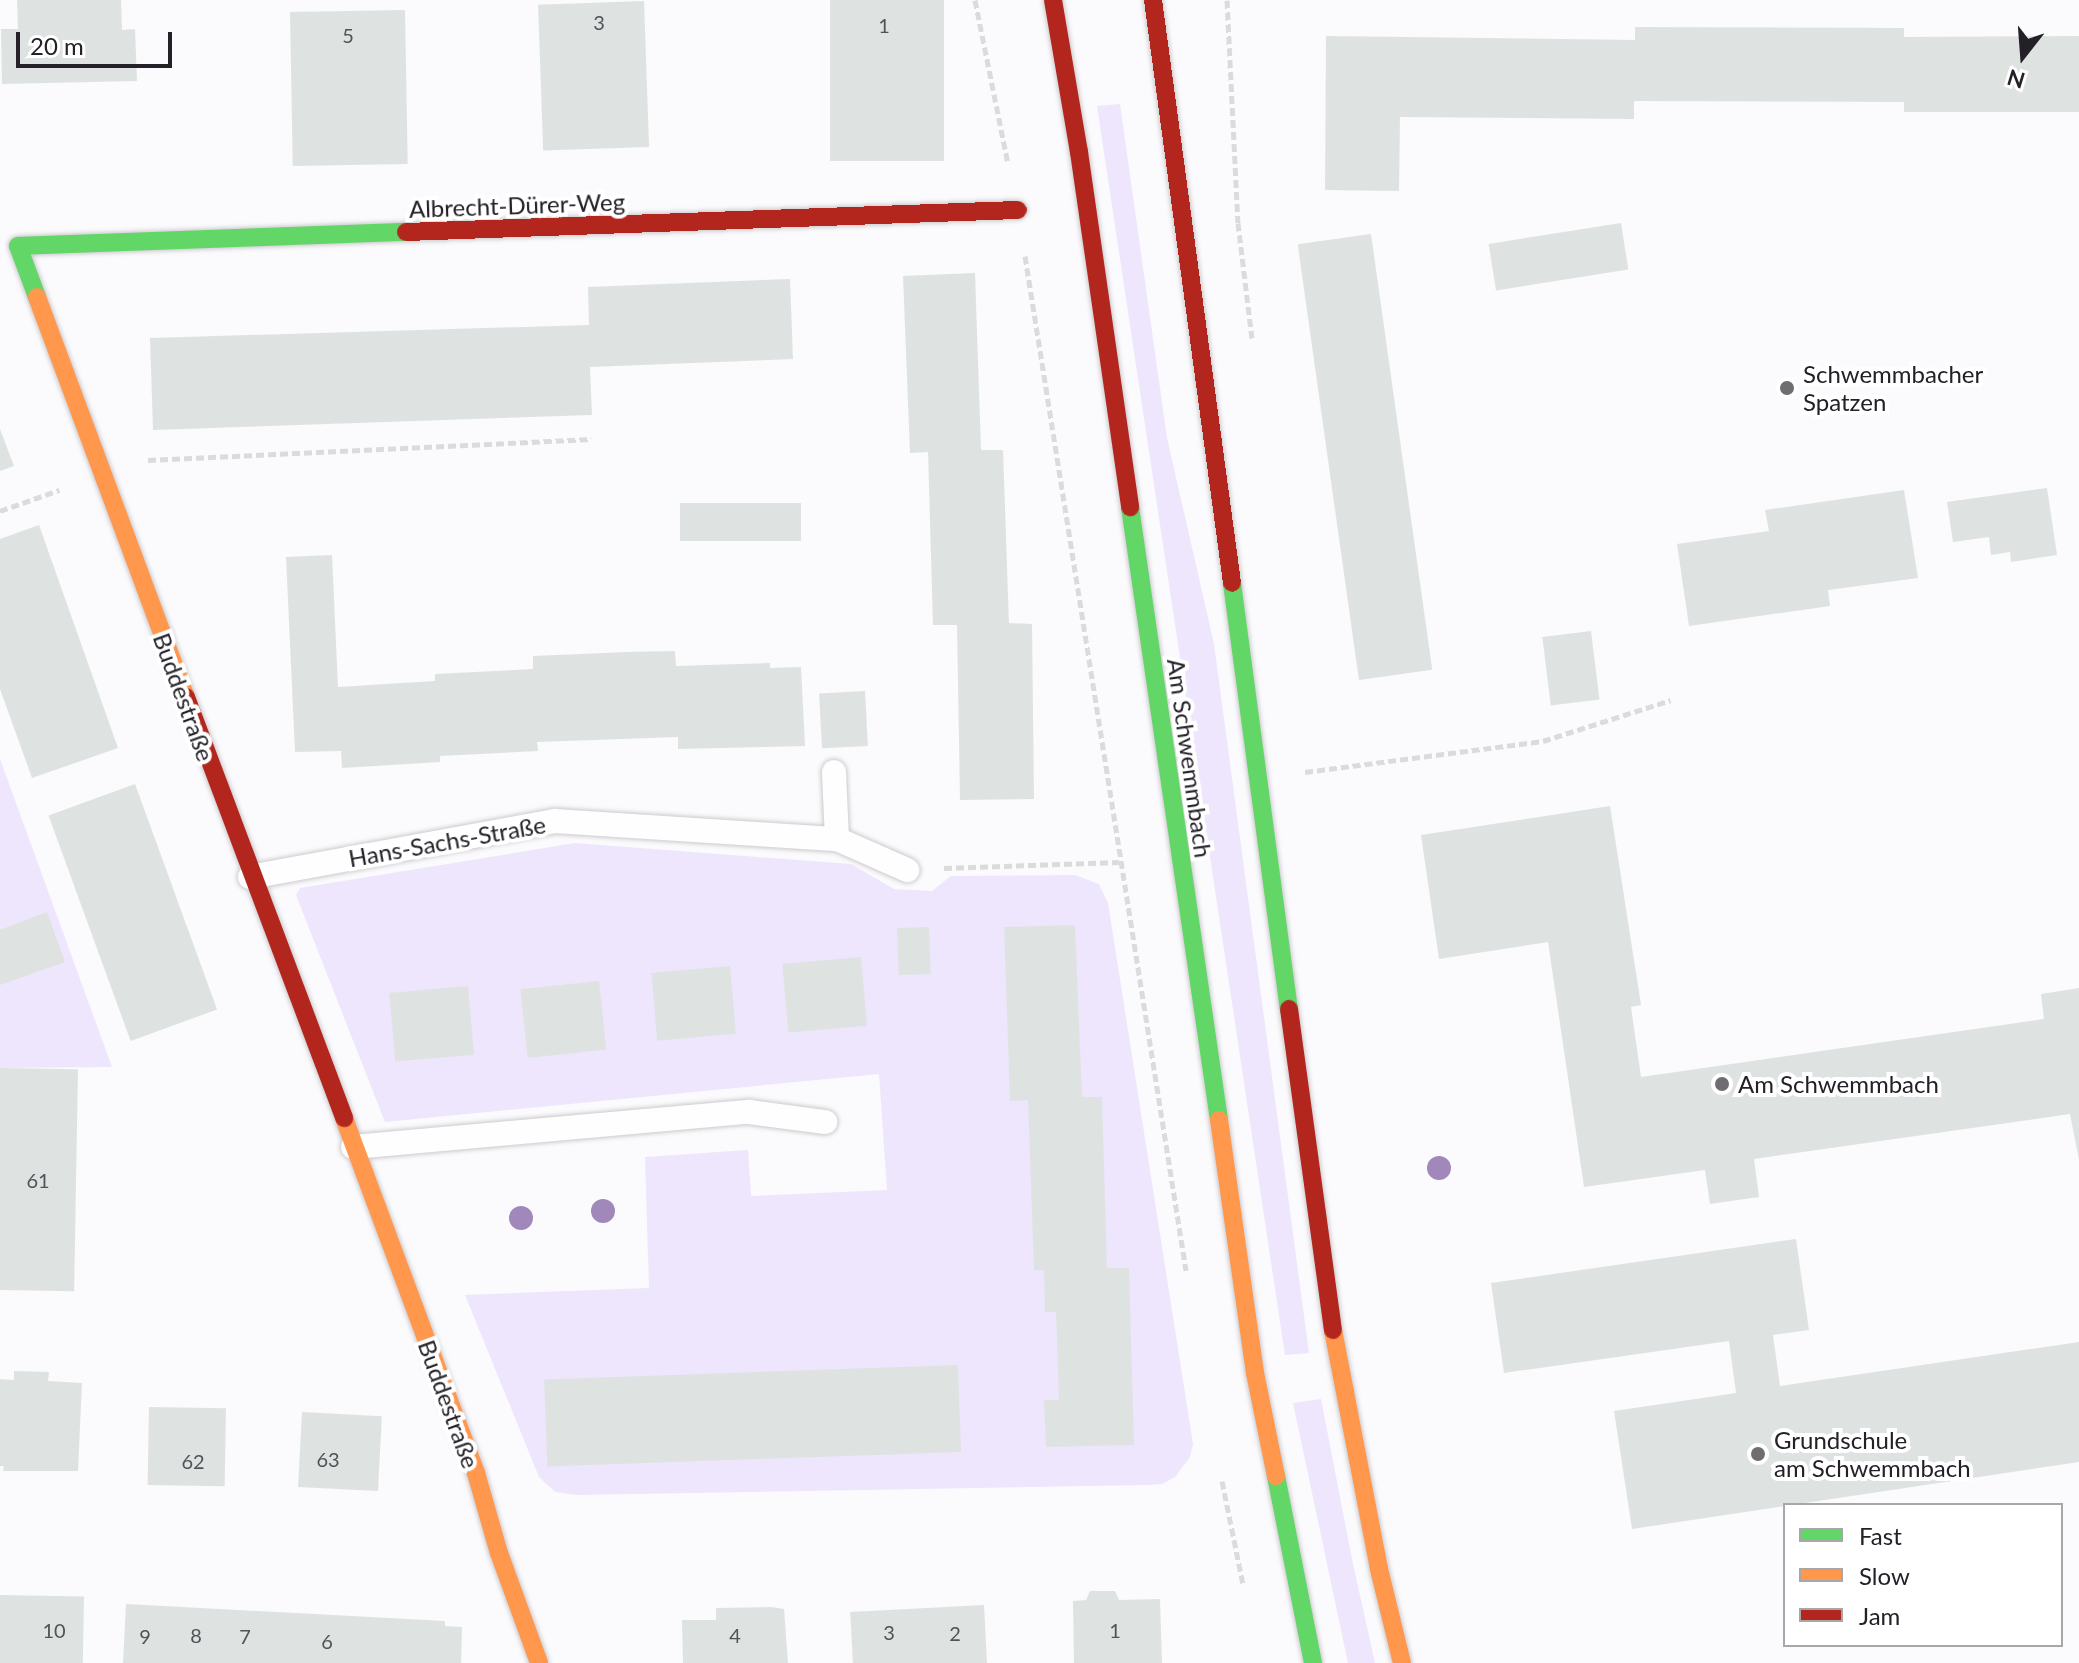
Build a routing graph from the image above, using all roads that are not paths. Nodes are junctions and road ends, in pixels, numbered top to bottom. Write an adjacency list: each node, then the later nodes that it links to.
1 (1053, 0): 12 (main road, Am Schwemmbach)
2 (1153, 0): 13 (main road)
3 (1018, 210): 4 (main road, Albrecht-Dürer-Weg)
4 (18, 246): 8 (main road, Buddestraße)
5 (834, 772): 6 (lane)
6 (837, 839): 7 (lane, Hans-Sachs-Straße); 8 (lane, Hans-Sachs-Straße)
7 (907, 870)
8 (250, 877): 10 (main road, Buddestraße)
9 (825, 1122): 10 (lane)
10 (353, 1147): 11 (main road, Buddestraße)
11 (539, 1663)
12 (1313, 1663)
13 (1402, 1663)

